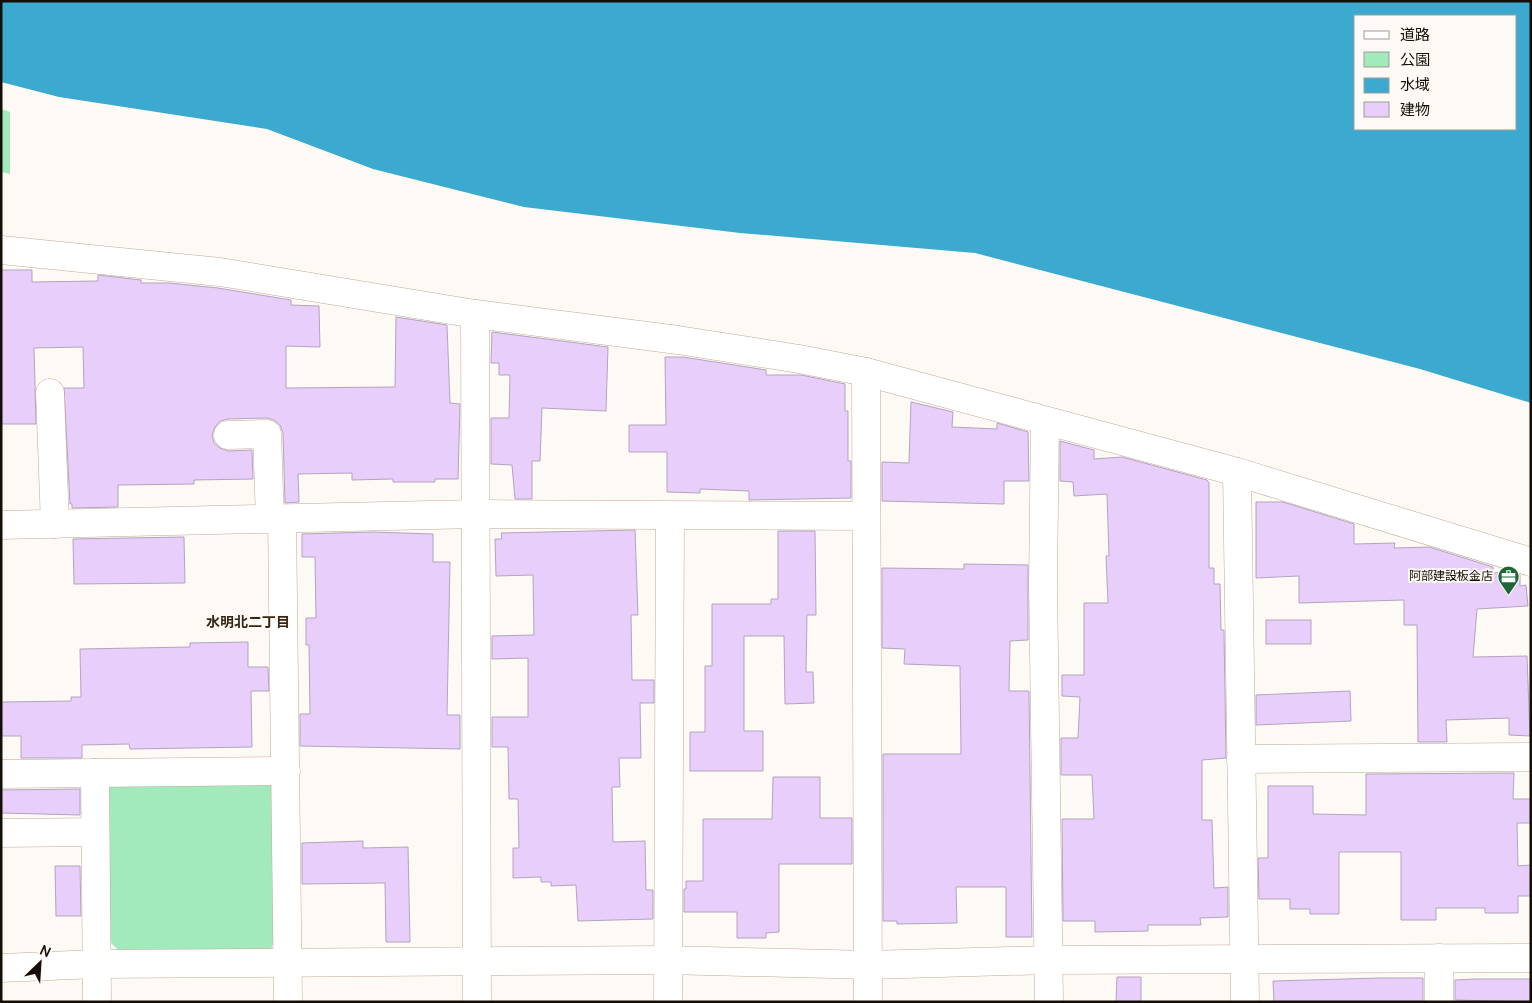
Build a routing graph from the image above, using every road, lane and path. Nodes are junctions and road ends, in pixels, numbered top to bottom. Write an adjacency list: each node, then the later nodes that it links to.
1 (1, 250): 2 (street)
2 (475, 314): 3 (street); 8 (street)
3 (866, 372): 5 (street); 10 (street)
4 (50, 394): 12 (street)
5 (1045, 422): 7 (street); 25 (street)
6 (228, 435): 11 (street)
7 (1238, 472): 14 (street); 16 (street)
8 (475, 514): 9 (street); 11 (street); 27 (street)
9 (670, 516): 10 (street); 24 (street)
10 (865, 516): 30 (street)
11 (276, 519): 12 (street); 17 (street)
12 (55, 524): 13 (street)
13 (1, 525)
14 (1531, 562)
15 (1531, 757): 16 (street)
16 (1241, 759): 26 (street)
17 (286, 771): 18 (street); 28 (street)
18 (95, 773): 19 (street); 20 (street)
19 (1, 774)
20 (95, 832): 21 (street); 29 (street)
21 (1, 833)
22 (1439, 958): 23 (street); 26 (street); 39 (street)
23 (1531, 958)
24 (667, 960): 27 (street); 30 (street); 35 (street)
25 (1049, 960): 26 (street); 30 (street); 37 (street)
26 (1244, 960): 38 (street)
27 (477, 962): 28 (street); 34 (street)
28 (289, 963): 29 (street); 33 (street)
29 (96, 964): 31 (street); 32 (street)
30 (869, 964): 36 (street)
31 (1, 968)
32 (97, 1002)
33 (288, 1002)
34 (477, 1002)
35 (668, 1002)
36 (868, 1002)
37 (1049, 1002)
38 (1245, 1002)
39 (1439, 1002)

